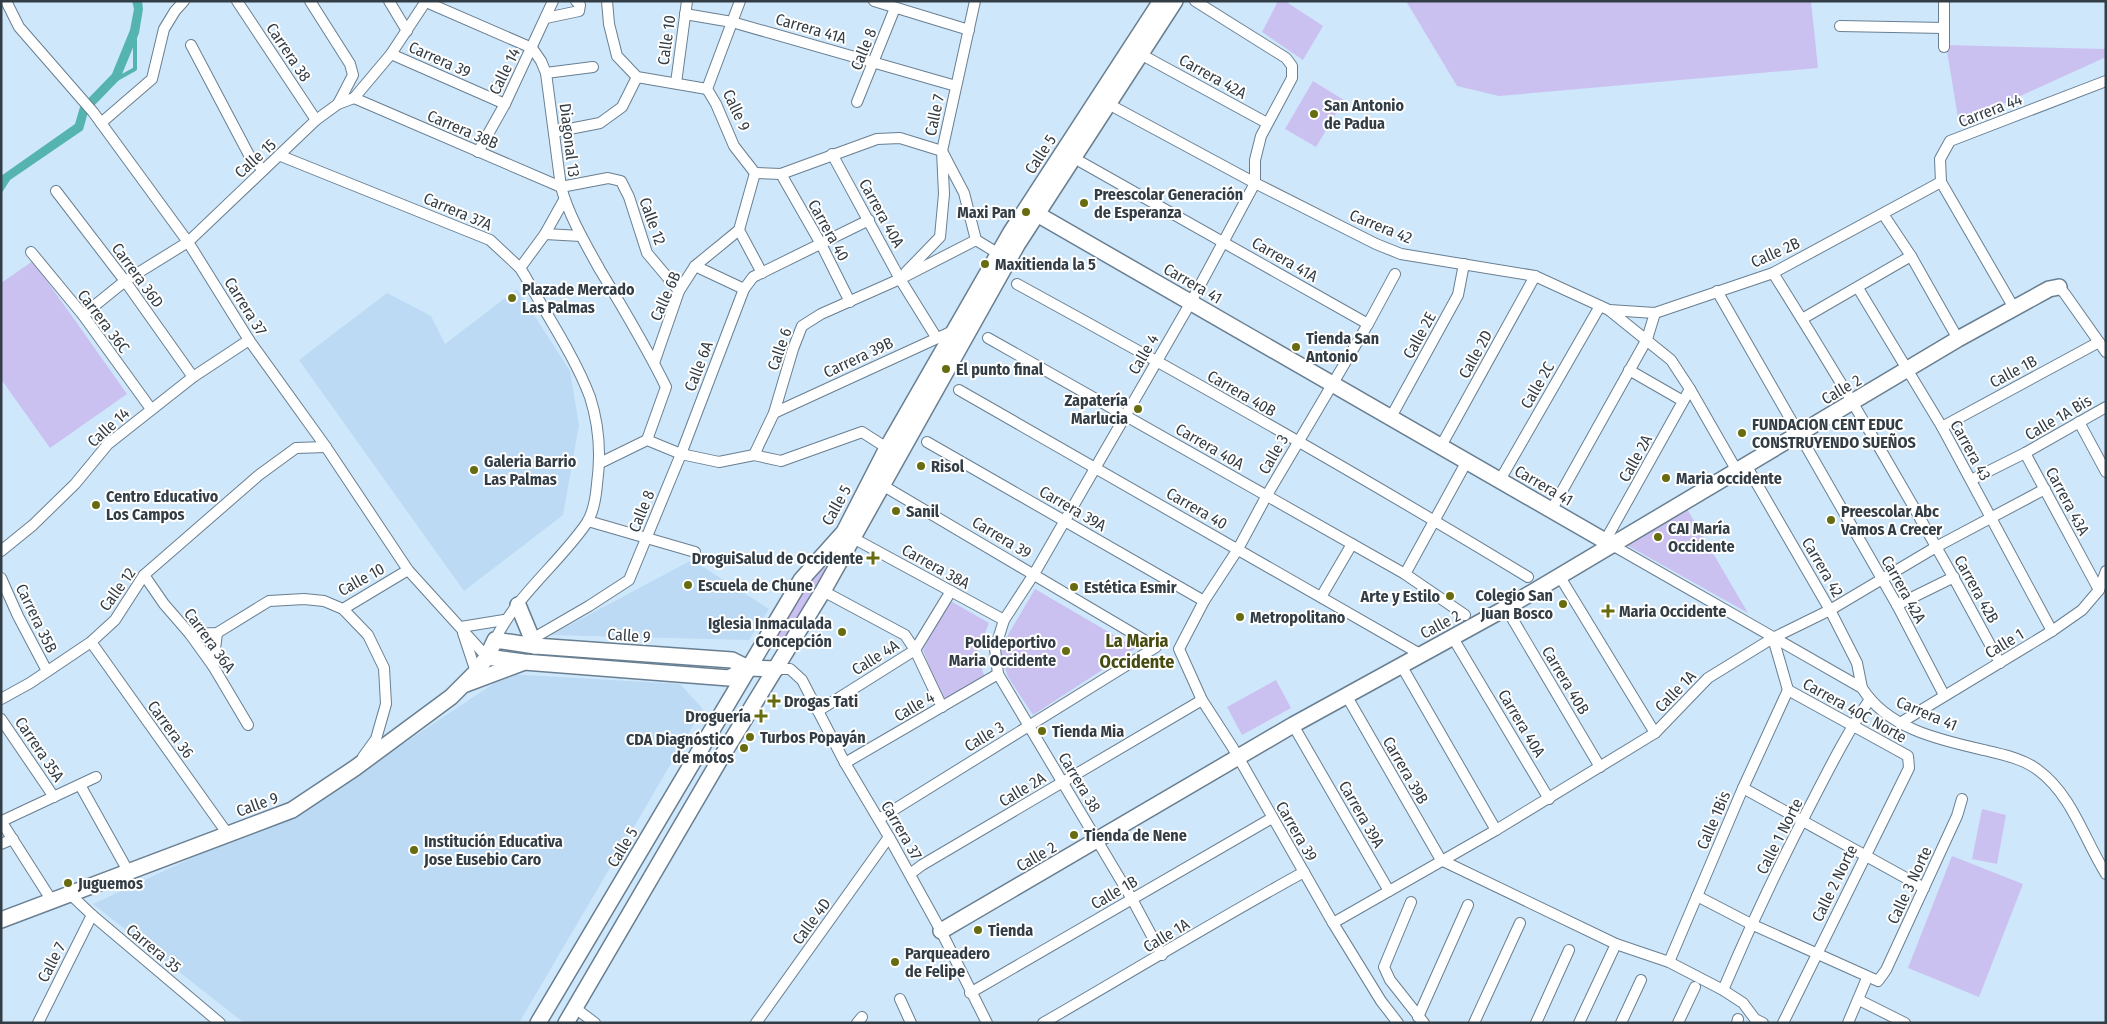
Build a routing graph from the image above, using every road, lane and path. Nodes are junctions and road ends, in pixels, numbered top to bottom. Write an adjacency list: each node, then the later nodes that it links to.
1 (6, 1): 45 (street, Carrera 37)
2 (184, 1): 45 (street)
3 (237, 1): 44 (street, Carrera 38)
4 (310, 1): 41 (street)
5 (389, 1): 25 (street, Carrera 39)
6 (553, 1): 20 (street, Calle 14)
7 (607, 1): 34 (street)
8 (687, 1): 19 (street, Calle 10)
9 (740, 1): 21 (street, Calle 9)
10 (874, 1): 18 (street)
11 (975, 1): 24 (street, Calle 7)
12 (1161, 1): 73 (street, Calle 5)
13 (1175, 1): 61 (street, Calle 5)
14 (1195, 1): 46 (street, Calle 4)
15 (1944, 1): 23 (street)
16 (426, 2): 25 (street, Calle 15); 28 (street)
17 (578, 5): 20 (street)
18 (895, 8): 24 (street); 31 (street, Calle 8)
19 (685, 14): 21 (street, Carrera 41A); 36 (street, Calle 10)
20 (546, 18): 28 (street, Calle 14)
21 (732, 22): 31 (street, Carrera 41A); 38 (street, Calle 9)
22 (1840, 26): 23 (street)
23 (1944, 28): 27 (street)
24 (969, 30): 37 (street, Calle 7)
25 (407, 31): 29 (street, Calle 15)
26 (191, 45): 53 (street)
27 (1944, 47)
28 (532, 48): 33 (street, Diagonal 13); 42 (street, Calle 14)
29 (391, 54): 39 (street, Calle 15); 42 (street, Carrera 39)
30 (1144, 56): 46 (street, Carrera 42A)
31 (875, 62): 37 (street, Carrera 41A); 40 (street, Calle 8)
32 (593, 67): 33 (street)
33 (546, 73): 47 (street, Diagonal 13)
34 (637, 77): 36 (street); 47 (street)
35 (2106, 81): 56 (street, Carrera 44)
36 (676, 83): 38 (street)
37 (956, 86): 49 (street, Calle 7)
38 (707, 89): 54 (street, Calle 9)
39 (354, 98): 41 (street, Calle 15); 48 (street, Carrera 38B)
40 (857, 102)
41 (338, 104): 44 (street, Calle 15)
42 (505, 104): 48 (street, Calle 14)
43 (1114, 107): 57 (street, Carrera 42)
44 (316, 120): 51 (street, Calle 15)
45 (101, 123): 70 (street, Carrera 37)
46 (1267, 123): 57 (street, Calle 4)
47 (554, 132): 58 (street, Diagonal 13)
48 (478, 152): 58 (street, Carrera 38B)
49 (942, 152): 50 (street); 67 (street, Calle 7); 68 (street)
50 (832, 154): 55 (street); 63 (street, Carrera 40A)
51 (281, 156): 53 (street, Calle 15); 77 (street, Carrera 37A)
52 (1081, 162): 69 (street, Carrera 41A)
53 (263, 170): 70 (street, Calle 15)
54 (754, 173): 55 (street); 64 (street)
55 (781, 174): 71 (street, Carrera 40)
56 (1941, 182): 62 (street, Calle 2B); 93 (street, Carrera 44)
57 (1255, 183): 69 (street, Calle 4); 75 (street, Carrera 42)
58 (561, 187): 60 (street, Diagonal 13); 89 (street, Calle 12)
59 (56, 191): 83 (street, Carrera 36D)
60 (564, 200): 65 (street); 66 (street, Diagonal 13)
61 (1038, 214): 91 (street, Carrera 41); 140 (street, Calle 5)
62 (1883, 214): 74 (street); 79 (street, Calle 2B)
63 (869, 220): 71 (street); 82 (street, Carrera 40A)
64 (738, 230): 76 (street, Calle 6B); 78 (street)
65 (545, 234): 66 (street); 77 (street)
66 (581, 236): 107 (street)
67 (940, 237): 82 (street, Calle 6)
68 (976, 240): 73 (street); 82 (street, Calle 6)
69 (1224, 241): 91 (street, Calle 4); 97 (street, Carrera 41A)
70 (188, 242): 83 (street, Calle 15); 103 (street, Carrera 37)
71 (821, 244): 78 (street); 90 (street, Carrera 40)
72 (31, 252): 95 (street, Carrera 36C)
73 (999, 254): 98 (street, Calle 5)
74 (1911, 256): 86 (street); 102 (street)
75 (1464, 264): 81 (street, Carrera 42); 120 (street, Calle 2E)
76 (695, 266): 87 (street); 89 (street, Calle 6B)
77 (520, 268): 134 (street, Carrera 37A)
78 (762, 273): 87 (street)
79 (1773, 273): 88 (street, Calle 2B); 96 (street, Carrera 42B)
80 (1395, 274): 97 (street, Calle 3)
81 (1535, 276): 92 (street, Carrera 42); 127 (street, Calle 2D)
82 (900, 279): 90 (street, Calle 6); 99 (street, Carrera 40A)
83 (125, 281): 95 (street, Calle 15); 110 (street, Carrera 36D)
84 (1017, 284): 106 (street, Carrera 40B)
85 (2058, 287): 93 (street, Calle 2); 104 (street)
86 (1858, 288): 96 (street); 109 (street, Carrera 43)
87 (744, 289): 131 (street, Calle 6A)
88 (1716, 290): 94 (street, Calle 2B); 123 (street, Carrera 42A)
89 (679, 291): 107 (street, Calle 6B)
90 (850, 302): 118 (street, Calle 6)
91 (1191, 302): 106 (street, Calle 4); 111 (street, Carrera 41)
92 (1604, 308): 94 (street, Calle 2B); 101 (street, Carrera 42); 138 (street, Calle 2C)
93 (2014, 308): 102 (street, Calle 2)
94 (1655, 313): 101 (street)
95 (82, 315): 117 (street, Carrera 36C)
96 (1802, 319): 115 (street, Carrera 42B)
97 (1368, 324): 111 (street, Calle 3)
98 (955, 330): 99 (street, Carrera 39B); 129 (street, Calle 5)
99 (936, 337): 118 (street, Carrera 39B)
100 (988, 338): 119 (street, Carrera 40A)
101 (1647, 339): 108 (street); 112 (street, Carrera 42)
102 (1958, 339): 109 (street, Calle 2)
103 (249, 340): 110 (street, Calle 14); 128 (street, Carrera 37)
104 (2099, 342): 105 (street); 122 (street, Calle 1B)
105 (2106, 352)
106 (1157, 360): 119 (street, Calle 4); 126 (street, Carrera 40B)
107 (654, 363): 124 (street)
108 (1630, 370): 114 (street); 143 (street)
109 (1909, 370): 115 (street, Calle 2); 122 (street, Carrera 43)
110 (192, 377): 117 (street, Calle 14)
111 (1333, 384): 120 (street, Carrera 41); 126 (street, Calle 3)
112 (1690, 389): 114 (street, Calle 2A); 136 (street, Carrera 42)
113 (959, 390): 135 (street, Carrera 40)
114 (1683, 401): 150 (street, Calle 2A)
115 (1853, 402): 123 (street, Calle 2); 152 (street, Carrera 42B)
116 (2106, 407): 121 (street, Calle 1A Bis)
117 (151, 409): 154 (street, Calle 14)
118 (774, 413): 132 (street, Calle 6)
119 (1125, 414): 135 (street, Calle 4); 142 (street, Carrera 40A)
120 (1391, 417): 127 (street, Carrera 41)
121 (2079, 422): 130 (street, Calle 1A Bis); 137 (street)
122 (1942, 427): 139 (street, Carrera 43)
123 (1798, 434): 136 (street, Calle 2); 165 (street, Carrera 42A)
124 (647, 440): 131 (street); 134 (street)
125 (927, 442): 145 (street, Carrera 39A)
126 (1297, 442): 142 (street, Calle 3); 147 (street, Carrera 40B)
127 (1441, 446): 133 (street, Carrera 41)
128 (326, 447): 156 (street, Carrera 37); 160 (street, Calle 12)
129 (887, 448): 132 (street); 198 (street, Calle 5)
130 (2025, 453): 139 (street); 141 (street, Carrera 43A)
131 (681, 454): 132 (street); 148 (street, Calle 8)
132 (754, 455)
133 (1467, 461): 138 (street, Carrera 41); 147 (street)
134 (600, 463): 146 (street, Carrera 37A)
135 (1095, 468): 145 (street, Calle 4); 153 (street, Carrera 40)
136 (1742, 468): 150 (street, Calle 2); 175 (street, Carrera 42)
137 (2106, 472)
138 (1500, 480): 143 (street, Carrera 41)
139 (1971, 480): 144 (street, Carrera 43)
140 (882, 485): 149 (street, Calle 5); 158 (street, Carrera 39)
141 (2045, 489): 144 (street, Calle 1A); 166 (street, Carrera 43A)
142 (1267, 495): 151 (street, Carrera 40A); 153 (street, Calle 3)
143 (1552, 510): 150 (street, Carrera 41)
144 (1990, 517): 152 (street, Calle 1A); 180 (street, Carrera 43)
145 (1065, 520): 158 (street, Calle 4); 170 (street, Carrera 39A)
146 (588, 521): 148 (street); 171 (street, Carrera 37A)
147 (1435, 521): 159 (street); 162 (street, Carrera 40B)
148 (646, 538): 155 (street); 187 (street, Calle 8)
149 (853, 538): 167 (street, Calle 5); 168 (street, Carrera 38A)
150 (1609, 543): 161 (street, Calle 2); 184 (street, Carrera 41)
151 (1352, 544): 159 (street, Carrera 40A); 169 (street)
152 (1936, 546): 163 (street, Carrera 42B); 165 (street, Calle 1A)
153 (1238, 549): 169 (street, Carrera 40); 170 (street, Calle 3)
154 (1, 551)
155 (695, 552)
156 (408, 570): 174 (street, Calle 10); 179 (street, Carrera 37)
157 (2106, 571): 166 (street, Calle 1)
158 (1034, 574): 178 (street, Calle 4); 188 (street, Carrera 39)
159 (1405, 574): 176 (street, Carrera 40A)
160 (144, 575): 182 (street, Carrera 36A); 186 (street, Calle 12)
161 (1560, 576): 173 (street, Calle 2); 221 (street)
162 (1528, 577)
163 (1954, 577): 172 (street); 195 (street, Carrera 42B)
164 (1, 578): 200 (street, Carrera 35B)
165 (1882, 580): 172 (street, Carrera 42A); 175 (street, Calle 1A)
166 (2099, 590): 180 (street, Calle 1)
167 (822, 591): 191 (street); 199 (street, Calle 5)
168 (951, 591): 178 (street, Carrera 38A); 191 (street, Calle 4A)
169 (1321, 597): 192 (street, Carrera 40)
170 (1204, 601): 190 (street, Calle 3)
171 (518, 605): 177 (street, Carrera 37A); 187 (street)
172 (1897, 605): 208 (street, Carrera 42A)
173 (1506, 608): 183 (street, Calle 2); 227 (street, Carrera 40B)
174 (343, 609): 181 (street, Calle 10); 228 (street)
175 (1830, 610): 184 (street, Calle 1A); 205 (street, Carrera 42)
176 (1465, 615)
177 (504, 620): 179 (street); 185 (street, Carrera 37A)
178 (1004, 620): 189 (street, Calle 4)
179 (461, 627): 193 (street, Carrera 37); 201 (street, Carrera 37)
180 (2052, 631): 195 (street, Calle 1)
181 (217, 633): 182 (street, Calle 10); 196 (street)
182 (190, 634): 196 (street, Carrera 36A)
183 (1453, 638): 192 (street, Calle 2); 234 (street, Carrera 40A)
184 (1773, 638): 205 (street, Carrera 41); 206 (street); 221 (street, Calle 1A)
185 (495, 640): 187 (street, Calle 9); 193 (street, Calle 9)
186 (91, 642): 200 (street, Calle 12); 241 (street, Carrera 36)
187 (533, 642): 198 (street, Calle 9)
188 (1156, 648): 220 (street, Calle 3)
189 (994, 649): 202 (street, Carrera 38)
190 (1179, 649): 211 (street, Carrera 39)
191 (915, 650): 212 (street); 213 (street, Calle 4A)
192 (1420, 654): 197 (street, Calle 2)
193 (486, 657): 194 (street, Calle 9); 201 (street, Calle 9)
194 (524, 662): 203 (street, Calle 9); 204 (street)
195 (2000, 663): 208 (street, Calle 1)
196 (213, 666): 218 (street, Carrera 36A)
197 (1401, 666): 207 (street, Calle 2); 240 (street)
198 (748, 668): 199 (street, Calle 9); 203 (street, Calle 9); 214 (street, Calle 5)
199 (776, 668): 213 (street, Carrera 37); 223 (street, Calle 5)
200 (47, 671): 209 (street, Calle 12)
201 (476, 672): 204 (street, Calle 9)
202 (998, 674): 212 (street, Calle 4); 220 (street, Carrera 38)
203 (710, 676): 214 (street)
204 (463, 686): 228 (street, Calle 9)
205 (1862, 688): 210 (street, Carrera 41)
206 (1788, 690): 217 (street, Carrera 40C Norte); 232 (street, Calle 1Bis)
207 (1346, 695): 219 (street, Calle 2); 247 (street, Carrera 39B)
208 (1944, 695): 216 (street, Calle 1)
209 (1, 699)
210 (1870, 699): 216 (street, Carrera 41); 217 (street, Calle 1 Norte)
211 (1202, 700): 225 (street, Carrera 39); 230 (street, Calle 2A)
212 (942, 707): 226 (street, Calle 4)
213 (818, 711): 226 (street, Carrera 37)
214 (724, 712): 222 (street, Calle 5)
215 (1, 718): 233 (street, Carrera 35A)
216 (1900, 723): 251 (street, Carrera 41)
217 (1852, 724): 224 (street, Carrera 40C Norte); 239 (street, Calle 1 Norte)
218 (248, 725)
219 (1293, 725): 225 (street, Calle 2); 253 (street, Carrera 39A)
220 (1030, 727): 230 (street, Carrera 38); 237 (street, Calle 3)
221 (1655, 733): 227 (street, Calle 1A)
222 (703, 743): 223 (street); 282 (street, Calle 5)
223 (722, 756): 278 (street, Calle 5)
224 (1908, 756): 246 (street, Calle 2 Norte)
225 (1239, 758): 236 (street, Carrera 39); 244 (street, Calle 2)
226 (845, 763): 237 (street, Carrera 37)
227 (1600, 767): 234 (street, Calle 1A)
228 (355, 768): 241 (street, Calle 9)
229 (96, 777): 231 (street)
230 (1063, 782): 244 (street, Carrera 38); 250 (street, Calle 2A)
231 (80, 785): 233 (street); 248 (street)
232 (1743, 788): 239 (street); 255 (street, Calle 1Bis)
233 (54, 797): 238 (street)
234 (1549, 798): 240 (street, Calle 1A)
235 (1962, 799): 252 (street, Calle 3 Norte)
236 (1272, 818): 249 (street, Carrera 39); 256 (street, Calle 1B)
237 (879, 819): 242 (street, Carrera 37)
238 (1, 821): 243 (street)
239 (1802, 821): 246 (street); 264 (street, Calle 1 Norte)
240 (1496, 830): 247 (street, Calle 1A)
241 (228, 833): 248 (street, Calle 9)
242 (889, 837): 250 (street, Carrera 37); 285 (street, Calle 4D)
243 (13, 838): 245 (street); 257 (street)
244 (1098, 841): 256 (street, Carrera 38); 265 (street, Calle 2)
245 (1, 844)
246 (1864, 855): 252 (street); 268 (street, Calle 2 Norte)
247 (1441, 860): 253 (street, Calle 1A); 266 (street)
248 (128, 871): 254 (street, Calle 9)
249 (1304, 872): 263 (street, Carrera 39); 269 (street, Calle 1A)
250 (910, 874): 265 (street, Carrera 37)
251 (2106, 874)
252 (1924, 888): 271 (street, Calle 3 Norte)
253 (1389, 891): 263 (street, Calle 1A)
254 (70, 894): 257 (street, Calle 9); 260 (street, Carrera 35)
255 (1697, 896): 264 (street); 270 (street, Calle 1Bis)
256 (1132, 898): 269 (street, Carrera 38); 275 (street, Calle 1B)
257 (52, 901): 261 (street, Calle 9)
258 (1411, 902): 279 (street)
259 (1468, 905): 279 (street)
260 (92, 915): 280 (street, Calle 7); 281 (street, Carrera 35)
261 (1, 920)
262 (1520, 922): 290 (street)
263 (1333, 923): 289 (street, Carrera 39)
264 (1751, 924): 268 (street); 274 (street, Calle 1 Norte)
265 (941, 931): 275 (street, Carrera 37)
266 (1616, 944): 270 (street); 292 (street)
267 (1570, 950): 291 (street)
268 (1817, 954): 271 (street); 296 (street, Calle 2 Norte)
269 (1162, 955): 288 (street, Calle 1A)
270 (1669, 962): 274 (street)
271 (1867, 978): 277 (street)
272 (1641, 980): 293 (street)
273 (1695, 987): 294 (street)
274 (1723, 990): 295 (street)
275 (970, 992): 287 (street, Carrera 37)
276 (900, 1000): 286 (street)
277 (1859, 1000): 297 (street); 298 (street)
278 (575, 1008): 283 (street, Calle 5); 284 (street)
279 (1421, 1020)
280 (38, 1023)
281 (220, 1023)
282 (538, 1023)
283 (566, 1023)
284 (595, 1023)
285 (756, 1023)
286 (911, 1023)
287 (987, 1023)
288 (1043, 1023)
289 (1398, 1023)
290 (1474, 1023)
291 (1536, 1023)
292 (1579, 1023)
293 (1621, 1023)
294 (1678, 1023)
295 (1763, 1023)
296 (1783, 1023)
297 (1848, 1023)
298 (1905, 1023)

